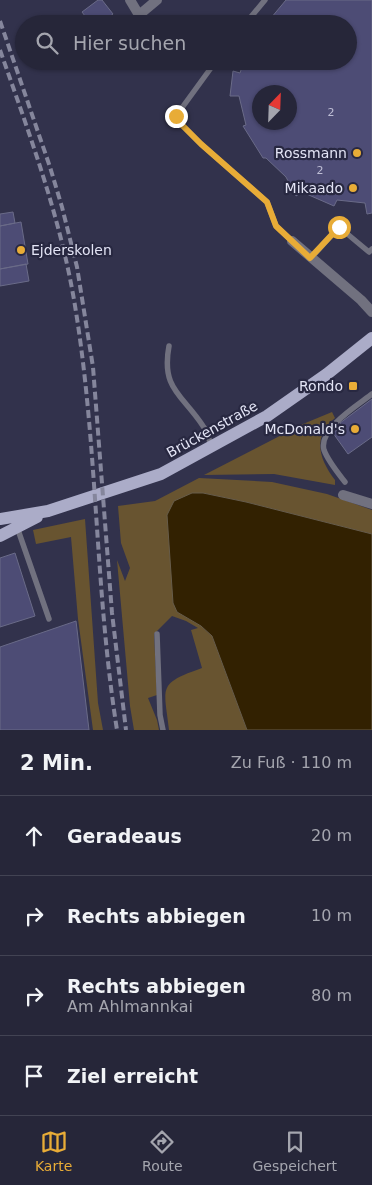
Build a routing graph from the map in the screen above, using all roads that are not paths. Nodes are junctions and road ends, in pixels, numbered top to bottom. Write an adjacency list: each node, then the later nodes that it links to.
1 (130, 0): 2 (street)
2 (157, 0)
3 (265, 0): 4 (lane)
4 (252, 15)
5 (209, 70): 6 (lane)
6 (292, 241): 8 (street)
7 (372, 249): 8 (lane)
8 (310, 258): 9 (street)
9 (372, 312)
10 (372, 338): 13 (main road, Brückenstraße)
11 (169, 346): 13 (lane)
12 (372, 394): 14 (lane)
13 (212, 448): 17 (main road, Brückenstraße)
14 (345, 482)
15 (343, 495): 16 (street)
16 (372, 504)
17 (48, 511): 18 (main road, Brückenstraße); 19 (main road, Brückenstraße)
18 (0, 520)
19 (17, 527): 20 (main road, Brückenstraße); 21 (lane)
20 (0, 536)
21 (49, 619)
22 (157, 634): 23 (lane)
23 (163, 730)

